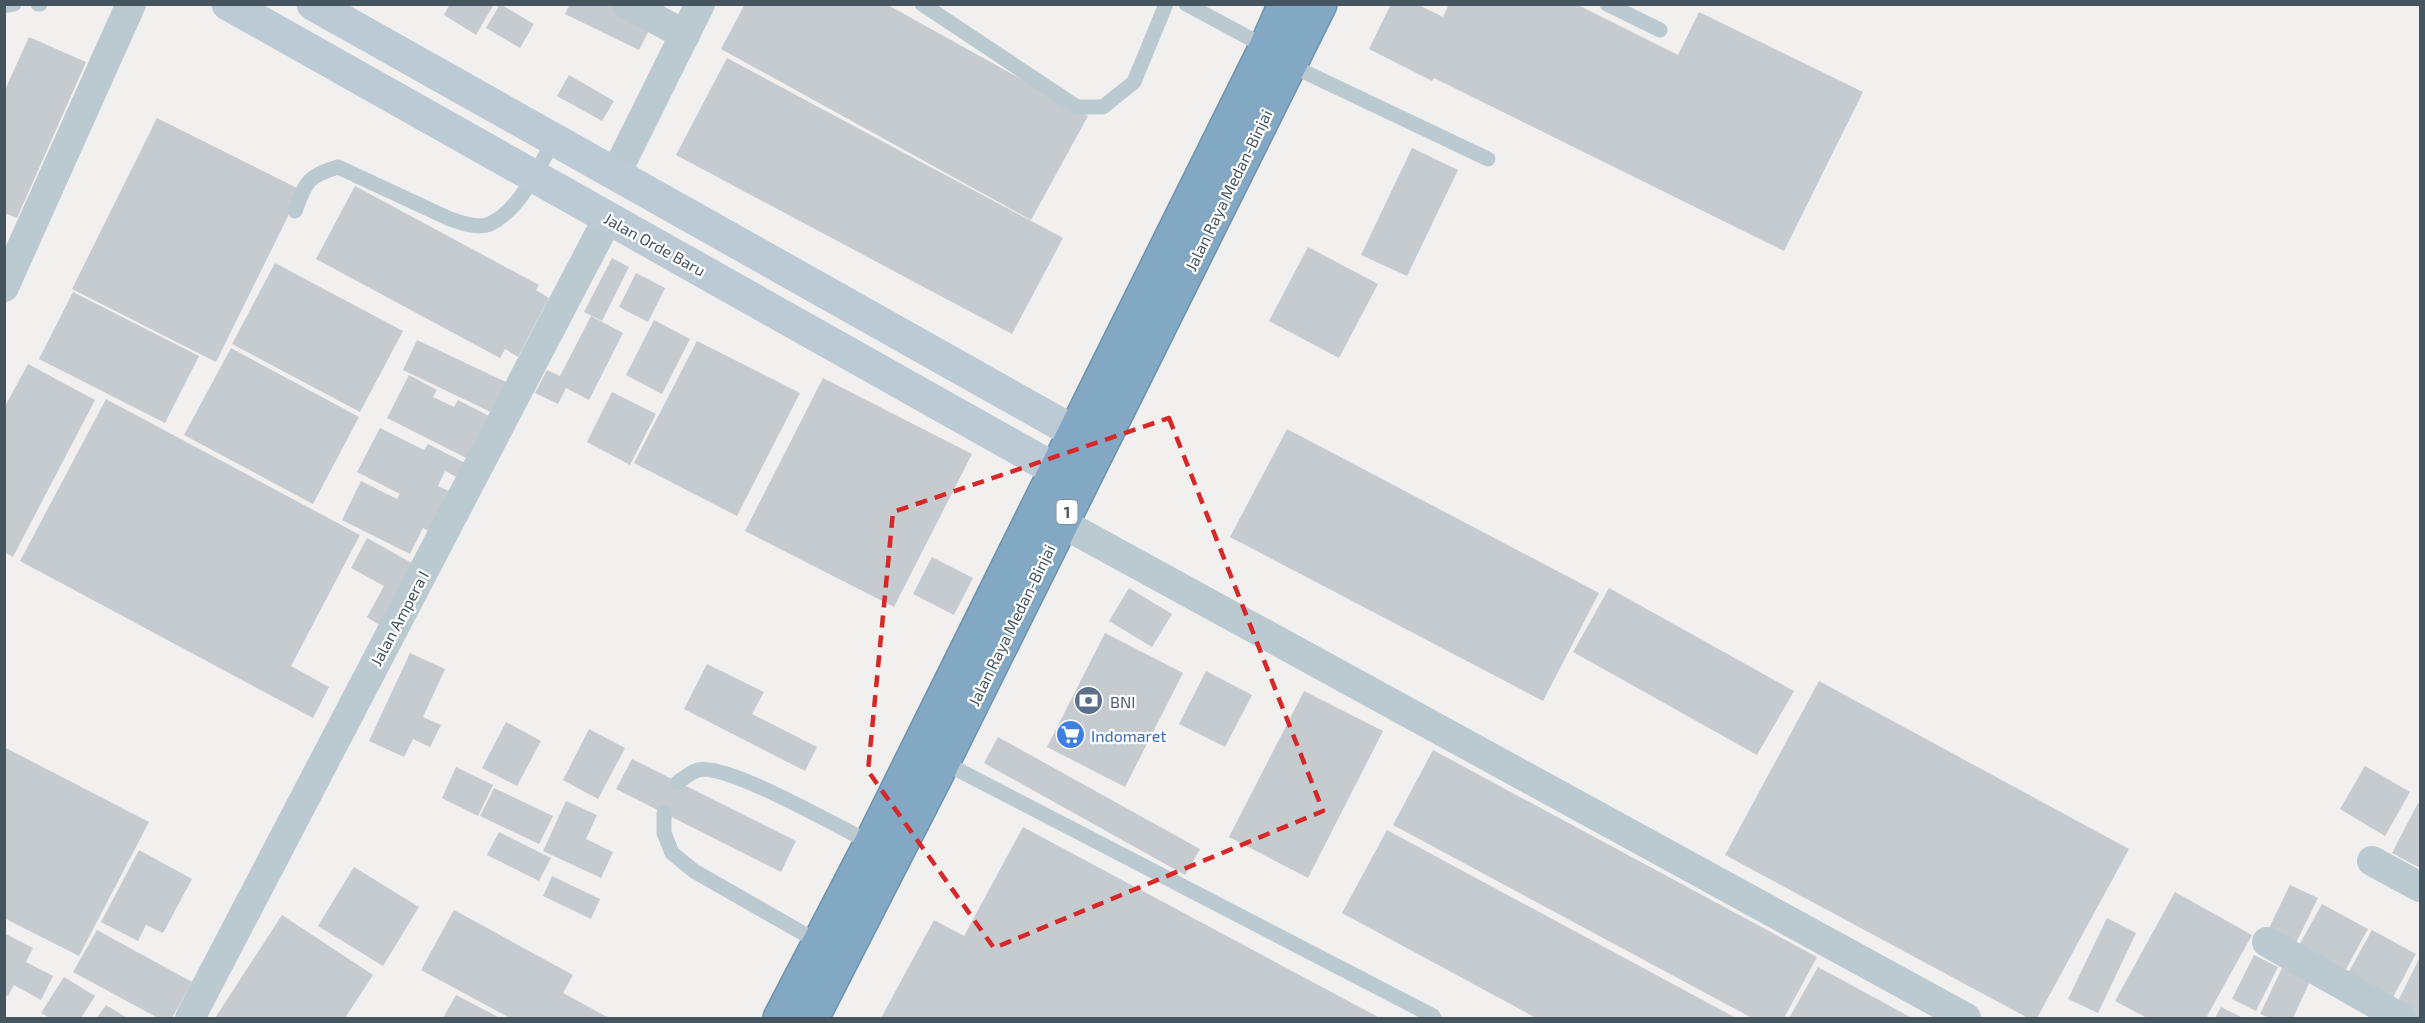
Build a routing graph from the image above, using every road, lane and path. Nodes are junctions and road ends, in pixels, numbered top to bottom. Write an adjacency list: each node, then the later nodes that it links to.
1 (14, 4): 13 (lane)
2 (131, 4): 23 (street)
3 (228, 4): 20 (main road, Jalan Orde Baru)
4 (314, 4): 17 (main road)
5 (628, 4): 15 (street)
6 (700, 4): 15 (street)
7 (922, 4): 8 (lane)
8 (1166, 4)
9 (1186, 4): 16 (lane)
10 (1285, 4): 16 (highway, Jalan Raya Medan-Binjai / 1)
11 (1320, 4): 16 (highway, Jalan Raya Medan-Binjai / 1)
12 (1607, 4): 14 (lane)
13 (4, 6)
14 (1660, 30)
15 (685, 35): 19 (street)
16 (1278, 56): 18 (lane); 24 (highway, Jalan Raya Medan-Binjai / 1)
17 (554, 139): 19 (main road); 20 (lane)
18 (1488, 159)
19 (616, 174): 24 (main road)
20 (535, 177): 21 (lane); 22 (main road, Jalan Orde Baru)
21 (295, 211)
22 (608, 218): 25 (main road, Jalan Orde Baru); 35 (street, Jalan Ampera I)
23 (4, 286)
24 (1087, 439): 25 (highway, Jalan Raya Medan-Binjai / 1)
25 (1068, 477): 26 (highway, Jalan Raya Medan-Binjai / 1)
26 (1049, 516): 27 (highway, Jalan Raya Medan-Binjai / 1); 30 (highway, Jalan Raya Medan-Binjai / 1); 39 (street)
27 (943, 762): 37 (highway, Jalan Raya Medan-Binjai / 1); 38 (lane)
28 (678, 782): 30 (lane)
29 (664, 813): 34 (lane)
30 (871, 843): 34 (highway, Jalan Raya Medan-Binjai / 1)
31 (2372, 861): 32 (street)
32 (2421, 887)
33 (2267, 942): 40 (street)
34 (820, 943): 36 (highway, Jalan Raya Medan-Binjai / 1)
35 (190, 1018)
36 (780, 1018)
37 (812, 1018)
38 (1434, 1018)
39 (1966, 1018)
40 (2401, 1018)

